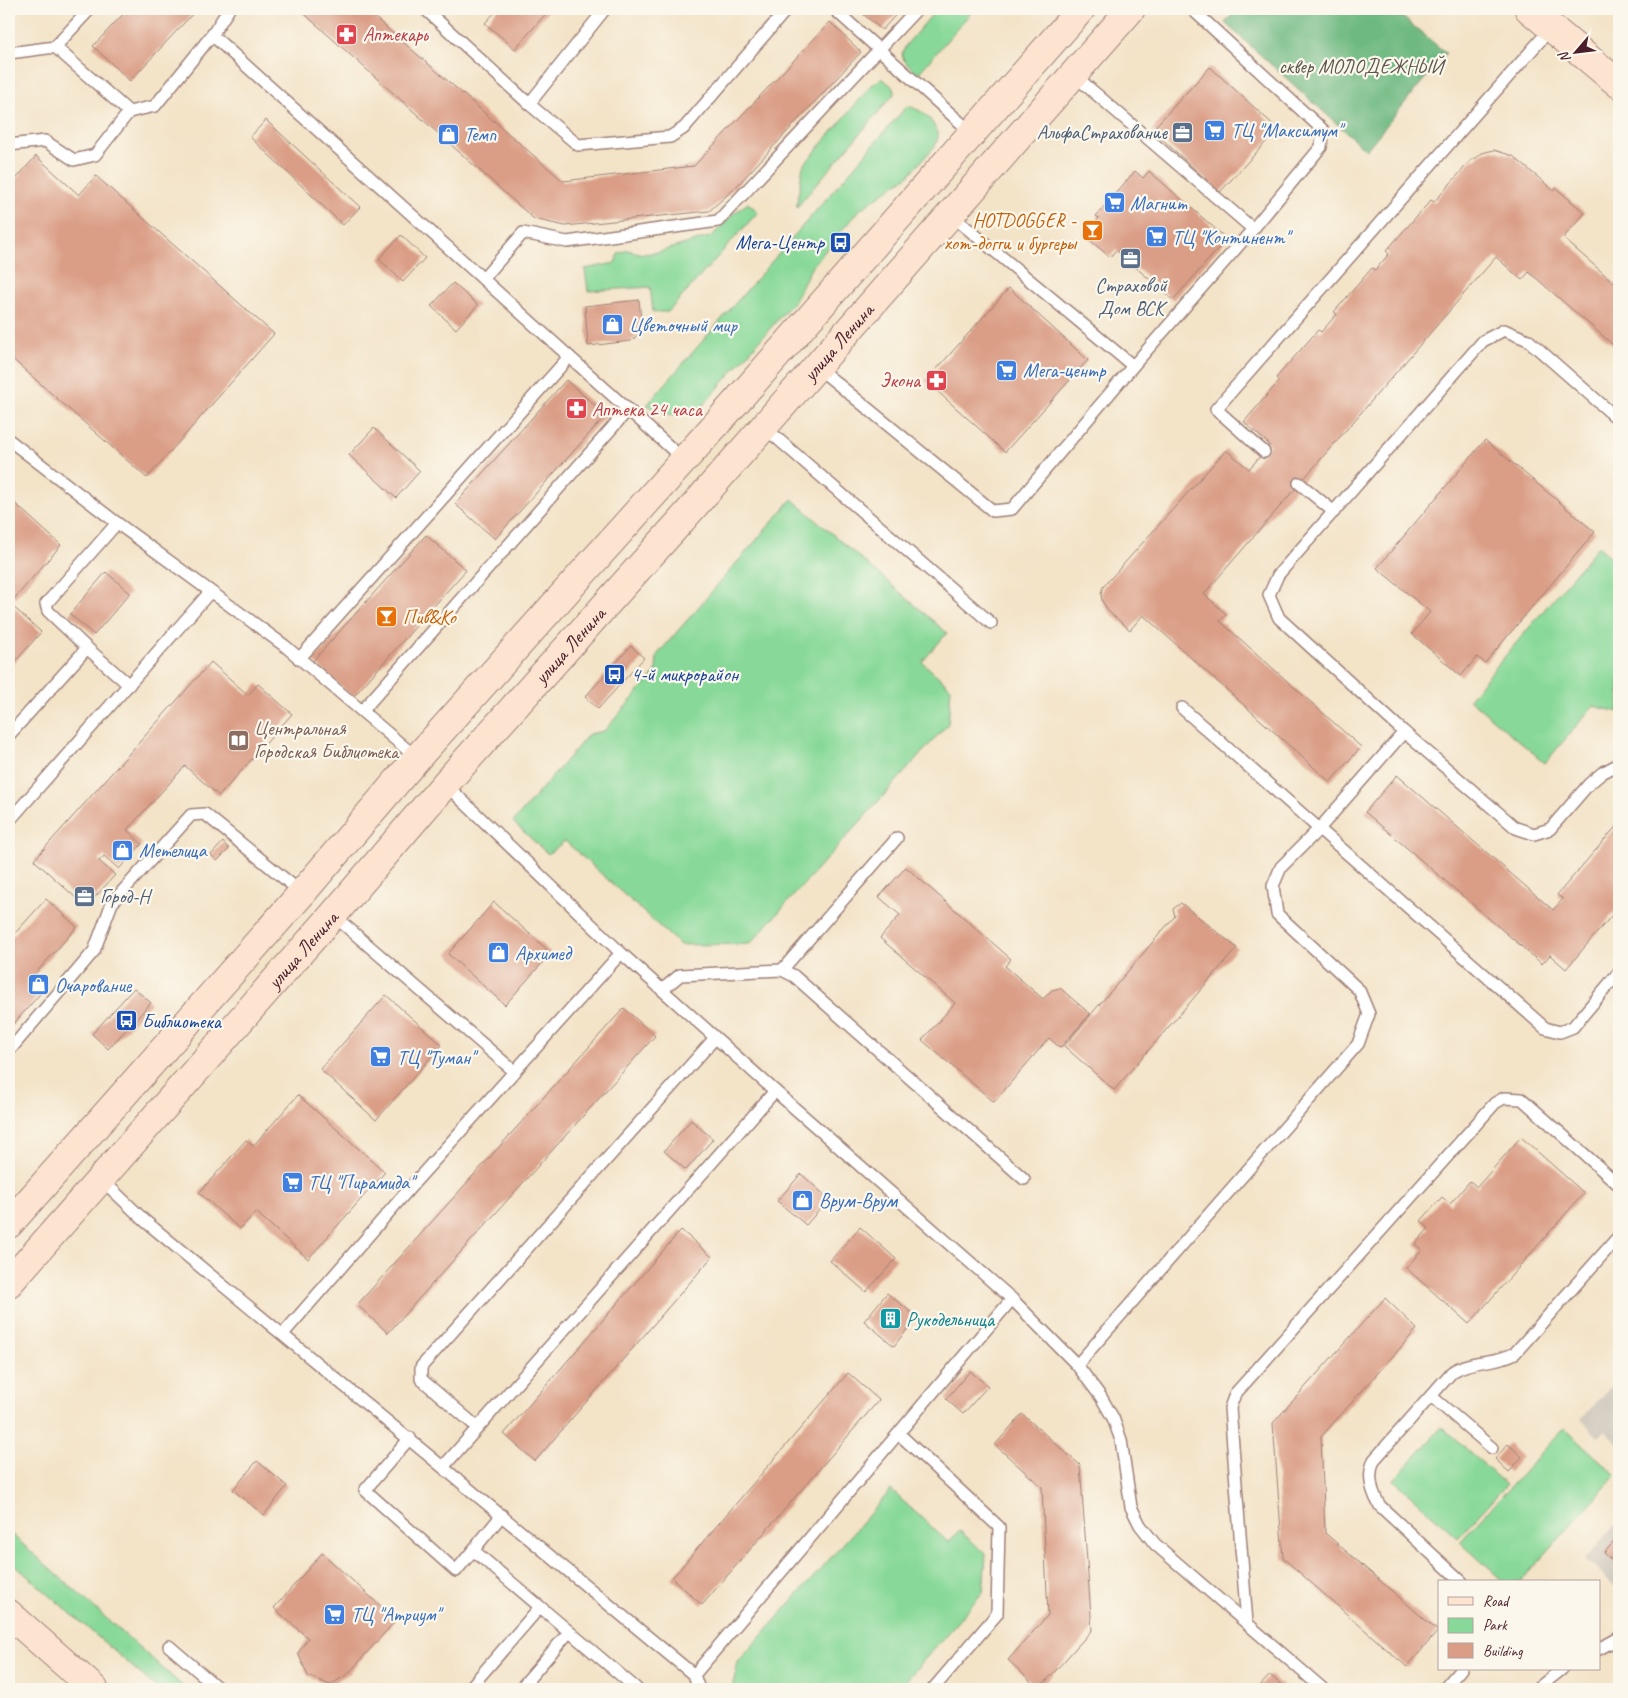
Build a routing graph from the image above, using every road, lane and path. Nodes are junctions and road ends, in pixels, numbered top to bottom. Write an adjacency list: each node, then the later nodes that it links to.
1 (90, 9): 14 (lane)
2 (230, 9): 13 (lane)
3 (424, 9): 19 (lane)
4 (605, 9): 19 (lane)
5 (787, 9): 19 (lane)
6 (834, 9): 15 (lane)
7 (917, 9): 15 (lane)
8 (1081, 9): 21 (main road, улица Ленина)
9 (1131, 9): 17 (main road, улица Ленина)
10 (1192, 9): 24 (lane)
11 (1529, 9): 12 (main road)
12 (1552, 27): 18 (main road); 34 (lane)
13 (212, 35): 20 (lane); 25 (lane)
14 (55, 47): 16 (lane); 20 (lane)
15 (879, 49): 21 (lane); 25 (lane)
16 (9, 53)
17 (1074, 75): 23 (main road, улица Ленина); 24 (lane)
18 (1619, 84)
19 (529, 104)
20 (129, 112): 22 (lane)
21 (972, 133): 29 (main road, улица Ленина)
22 (9, 145)
23 (950, 214): 27 (lane); 28 (main road, улица Ленина)
24 (1254, 229): 27 (lane)
25 (482, 279): 26 (lane)
26 (569, 357): 30 (lane); 42 (lane)
27 (1133, 366): 28 (lane)
28 (817, 367): 32 (main road, улица Ленина)
29 (736, 402): 32 (main road); 35 (main road, улица Ленина)
30 (627, 411): 35 (lane); 45 (lane)
31 (1619, 420): 37 (lane)
32 (764, 427): 40 (lane); 50 (main road, улица Ленина)
33 (9, 440): 38 (lane)
34 (1264, 452)
35 (683, 459): 48 (main road, улица Ленина)
36 (1299, 483): 37 (lane)
37 (1334, 512): 46 (lane)
38 (117, 523): 39 (lane); 41 (lane)
39 (210, 592): 42 (lane); 43 (lane)
40 (991, 623)
41 (87, 648): 43 (lane); 47 (lane)
42 (300, 659): 45 (lane)
43 (129, 685): 51 (lane)
44 (1182, 708): 52 (lane)
45 (362, 710): 48 (lane)
46 (1404, 732): 49 (lane); 52 (lane)
47 (9, 735)
48 (417, 758): 54 (main road, улица Ленина)
49 (1619, 764)
50 (445, 784): 55 (main road, улица Ленина); 58 (lane)
51 (9, 821)
52 (1319, 829): 60 (lane); 74 (lane)
53 (897, 838): 59 (lane)
54 (348, 839): 55 (main road); 56 (main road, улица Ленина)
55 (377, 864): 57 (main road, улица Ленина)
56 (302, 893): 63 (lane); 69 (main road, улица Ленина)
57 (333, 915): 64 (lane); 66 (main road, улица Ленина)
58 (621, 953): 61 (lane); 64 (lane)
59 (782, 970): 61 (lane); 67 (lane)
60 (1619, 972)
61 (662, 990): 62 (lane)
62 (715, 1038): 65 (lane); 76 (lane)
63 (9, 1051)
64 (515, 1072): 73 (lane)
65 (775, 1091): 72 (lane); 76 (lane)
66 (101, 1179): 71 (main road, улица Ленина); 73 (lane)
67 (1024, 1179)
68 (1619, 1186): 86 (lane)
69 (9, 1224)
70 (1619, 1236): 75 (lane)
71 (9, 1283)
72 (1012, 1298): 74 (lane); 77 (lane)
73 (283, 1334): 78 (lane)
74 (1077, 1365): 86 (lane)
75 (1431, 1396): 79 (lane); 83 (lane)
76 (477, 1427): 80 (lane)
77 (899, 1434): 93 (lane); 100 (lane)
78 (410, 1438): 80 (lane); 82 (lane)
79 (1492, 1448)
80 (444, 1466): 81 (lane)
81 (502, 1515): 82 (lane); 93 (lane)
82 (473, 1550): 84 (lane)
83 (1460, 1580)
84 (540, 1607): 87 (lane); 96 (lane)
85 (9, 1614): 94 (main road)
86 (1247, 1623): 101 (lane)
87 (569, 1632): 97 (lane); 98 (lane)
88 (1619, 1638): 90 (lane)
89 (169, 1646): 95 (lane)
90 (1600, 1648)
91 (1460, 1670): 102 (lane)
92 (1561, 1670): 103 (lane)
93 (694, 1675): 99 (lane)
94 (94, 1689)
95 (219, 1689)
96 (469, 1689)
97 (520, 1689)
98 (637, 1689)
99 (700, 1689)
100 (933, 1689)
101 (1323, 1689)
102 (1444, 1689)
103 (1537, 1689)

